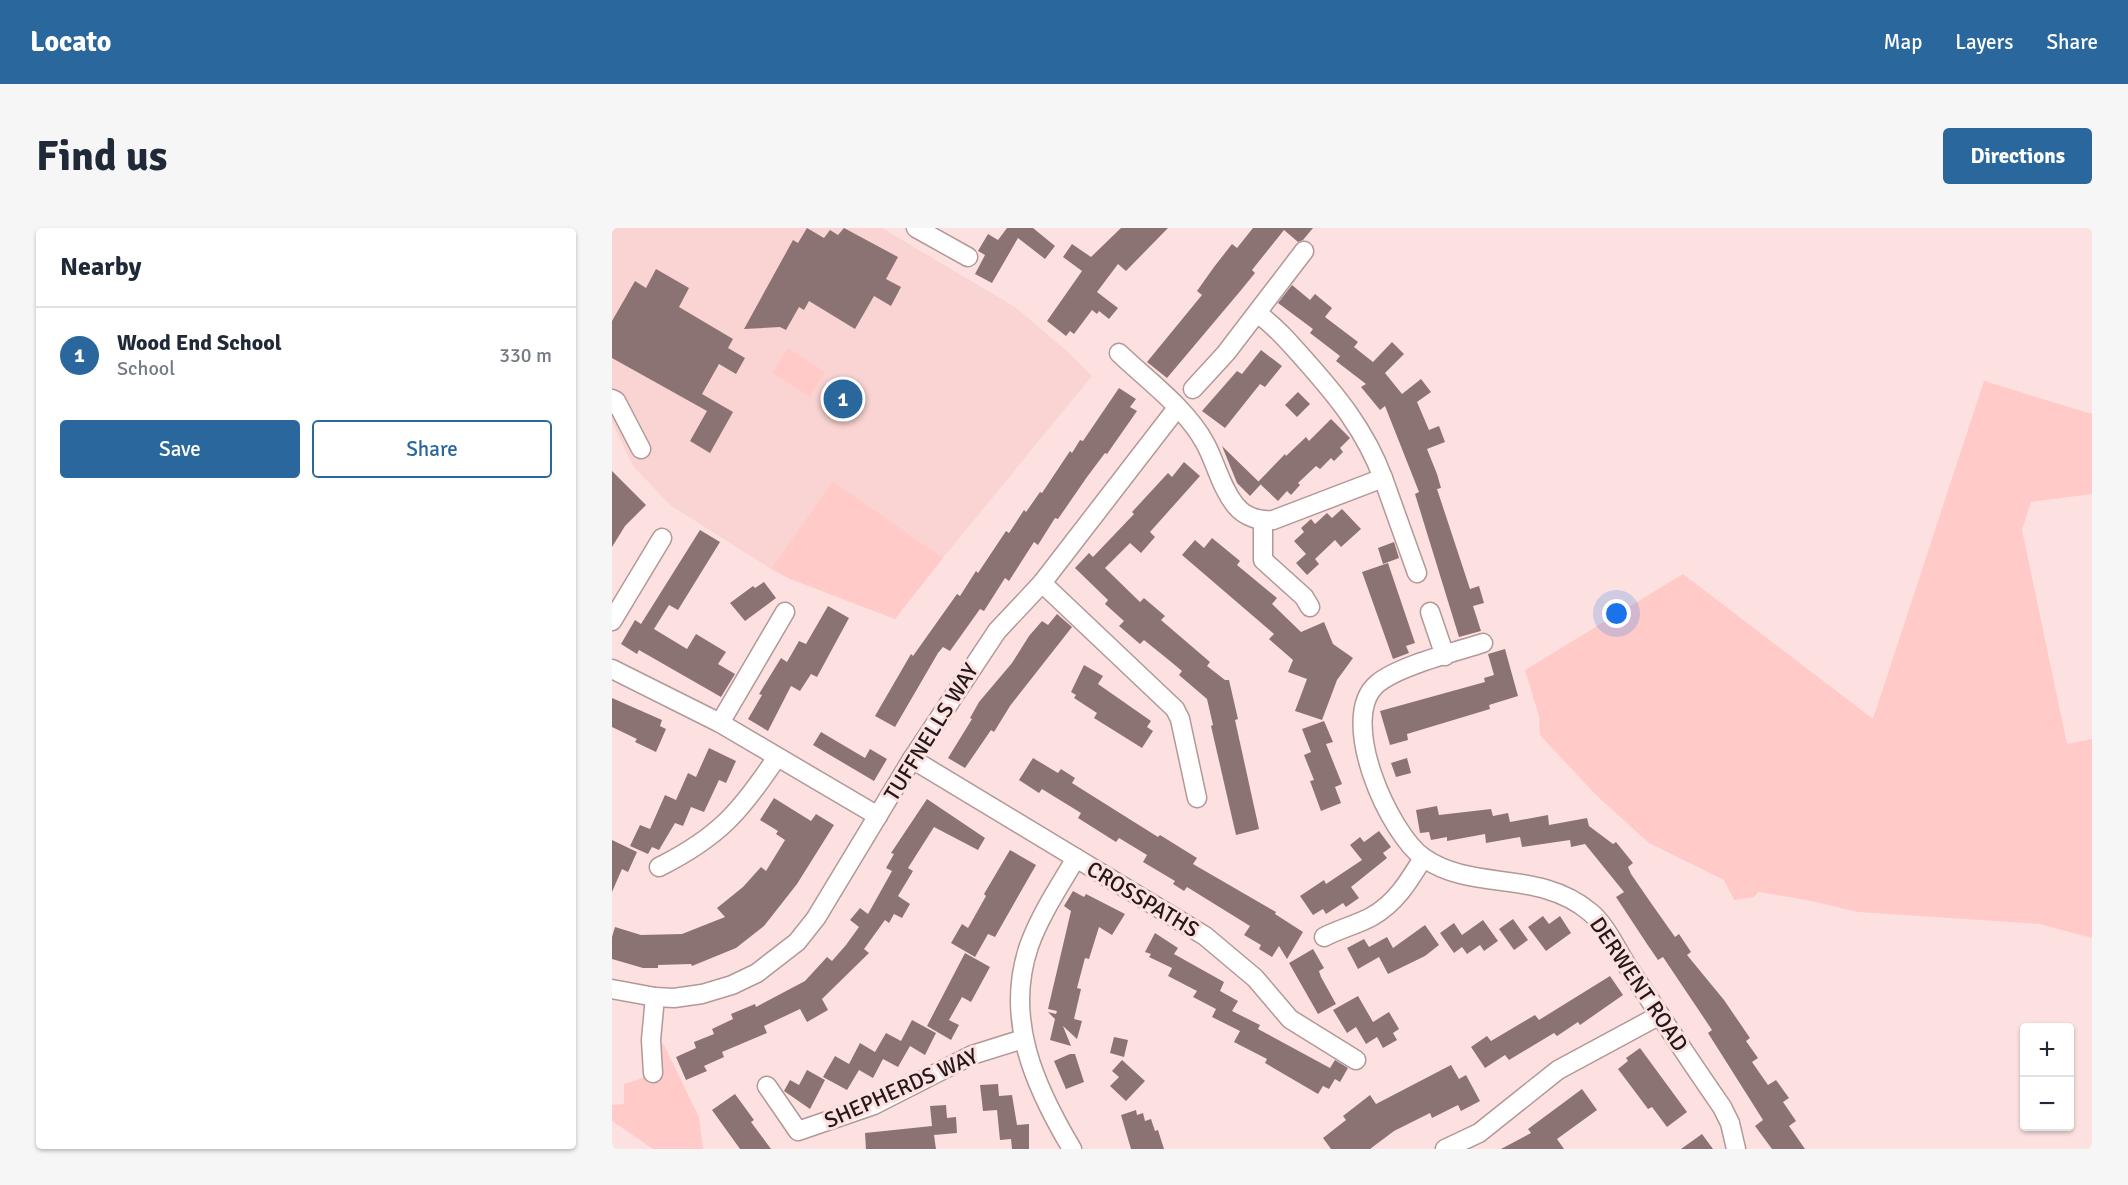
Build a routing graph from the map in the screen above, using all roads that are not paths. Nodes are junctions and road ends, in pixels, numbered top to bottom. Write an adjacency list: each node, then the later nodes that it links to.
1 (916, 228): 3 (street)
2 (1304, 251): 4 (street)
3 (968, 257)
4 (1257, 313): 6 (street); 10 (street)
5 (1119, 353): 8 (street)
6 (1193, 389)
7 (612, 399): 9 (street)
8 (1177, 408): 11 (street); 14 (street, TUFFNELLS WAY)
9 (641, 450)
10 (1383, 478): 11 (street); 13 (street)
11 (1263, 521): 15 (street)
12 (662, 538): 18 (street)
13 (1417, 573)
14 (1042, 583): 24 (street, TUFFNELLS WAY); 25 (street)
15 (1310, 607)
16 (785, 612): 22 (street)
17 (1432, 617): 20 (street)
18 (612, 621)
19 (1483, 643): 20 (street, DERWENT ROAD)
20 (1445, 656): 28 (street, DERWENT ROAD)
21 (612, 669): 22 (street)
22 (720, 723): 23 (street)
23 (777, 757): 26 (street); 29 (street)
24 (912, 759): 26 (street, TUFFNELLS WAY); 27 (street, CROSSPATHS)
25 (1197, 798)
26 (878, 816): 32 (street, TUFFNELLS WAY)
27 (1076, 858): 34 (street); 35 (street, CROSSPATHS)
28 (1423, 858): 30 (street); 33 (street, DERWENT ROAD)
29 (659, 867)
30 (1324, 937)
31 (612, 989): 32 (street, TUFFNELLS WAY)
32 (655, 997): 36 (street)
33 (1660, 1015): 39 (street); 40 (street, DERWENT ROAD)
34 (1023, 1039): 37 (street, SHEPHERDS WAY); 38 (street)
35 (1356, 1060)
36 (653, 1073)
37 (767, 1086)
38 (1072, 1149)
39 (1445, 1149)
40 (1736, 1149)

